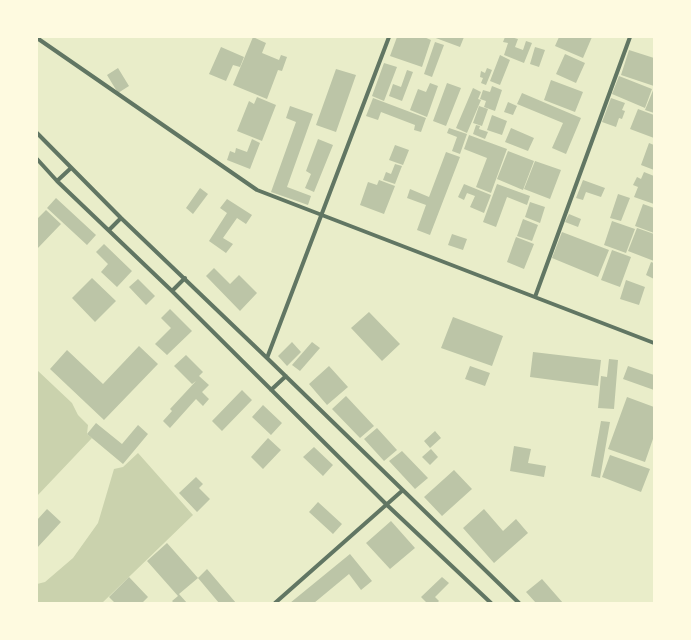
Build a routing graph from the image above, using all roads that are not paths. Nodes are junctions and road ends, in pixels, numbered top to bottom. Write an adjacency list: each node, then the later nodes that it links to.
1 (389, 37): 8 (street)
2 (630, 37): 13 (street)
3 (37, 38): 8 (street)
4 (37, 133): 6 (street)
5 (37, 159): 7 (street)
6 (71, 168): 7 (street); 9 (street)
7 (57, 181): 10 (street)
8 (322, 216): 13 (street); 15 (street)
9 (121, 218): 10 (street); 11 (street)
10 (109, 230): 12 (street)
11 (185, 278): 12 (street); 15 (street)
12 (172, 292): 17 (street)
13 (535, 297): 14 (street)
14 (654, 343)
15 (267, 358): 16 (street)
16 (286, 376): 17 (street); 18 (street)
17 (272, 390): 19 (street)
18 (403, 490): 19 (street); 22 (street)
19 (387, 505): 20 (street); 21 (street)
20 (275, 603)
21 (491, 603)
22 (518, 603)

